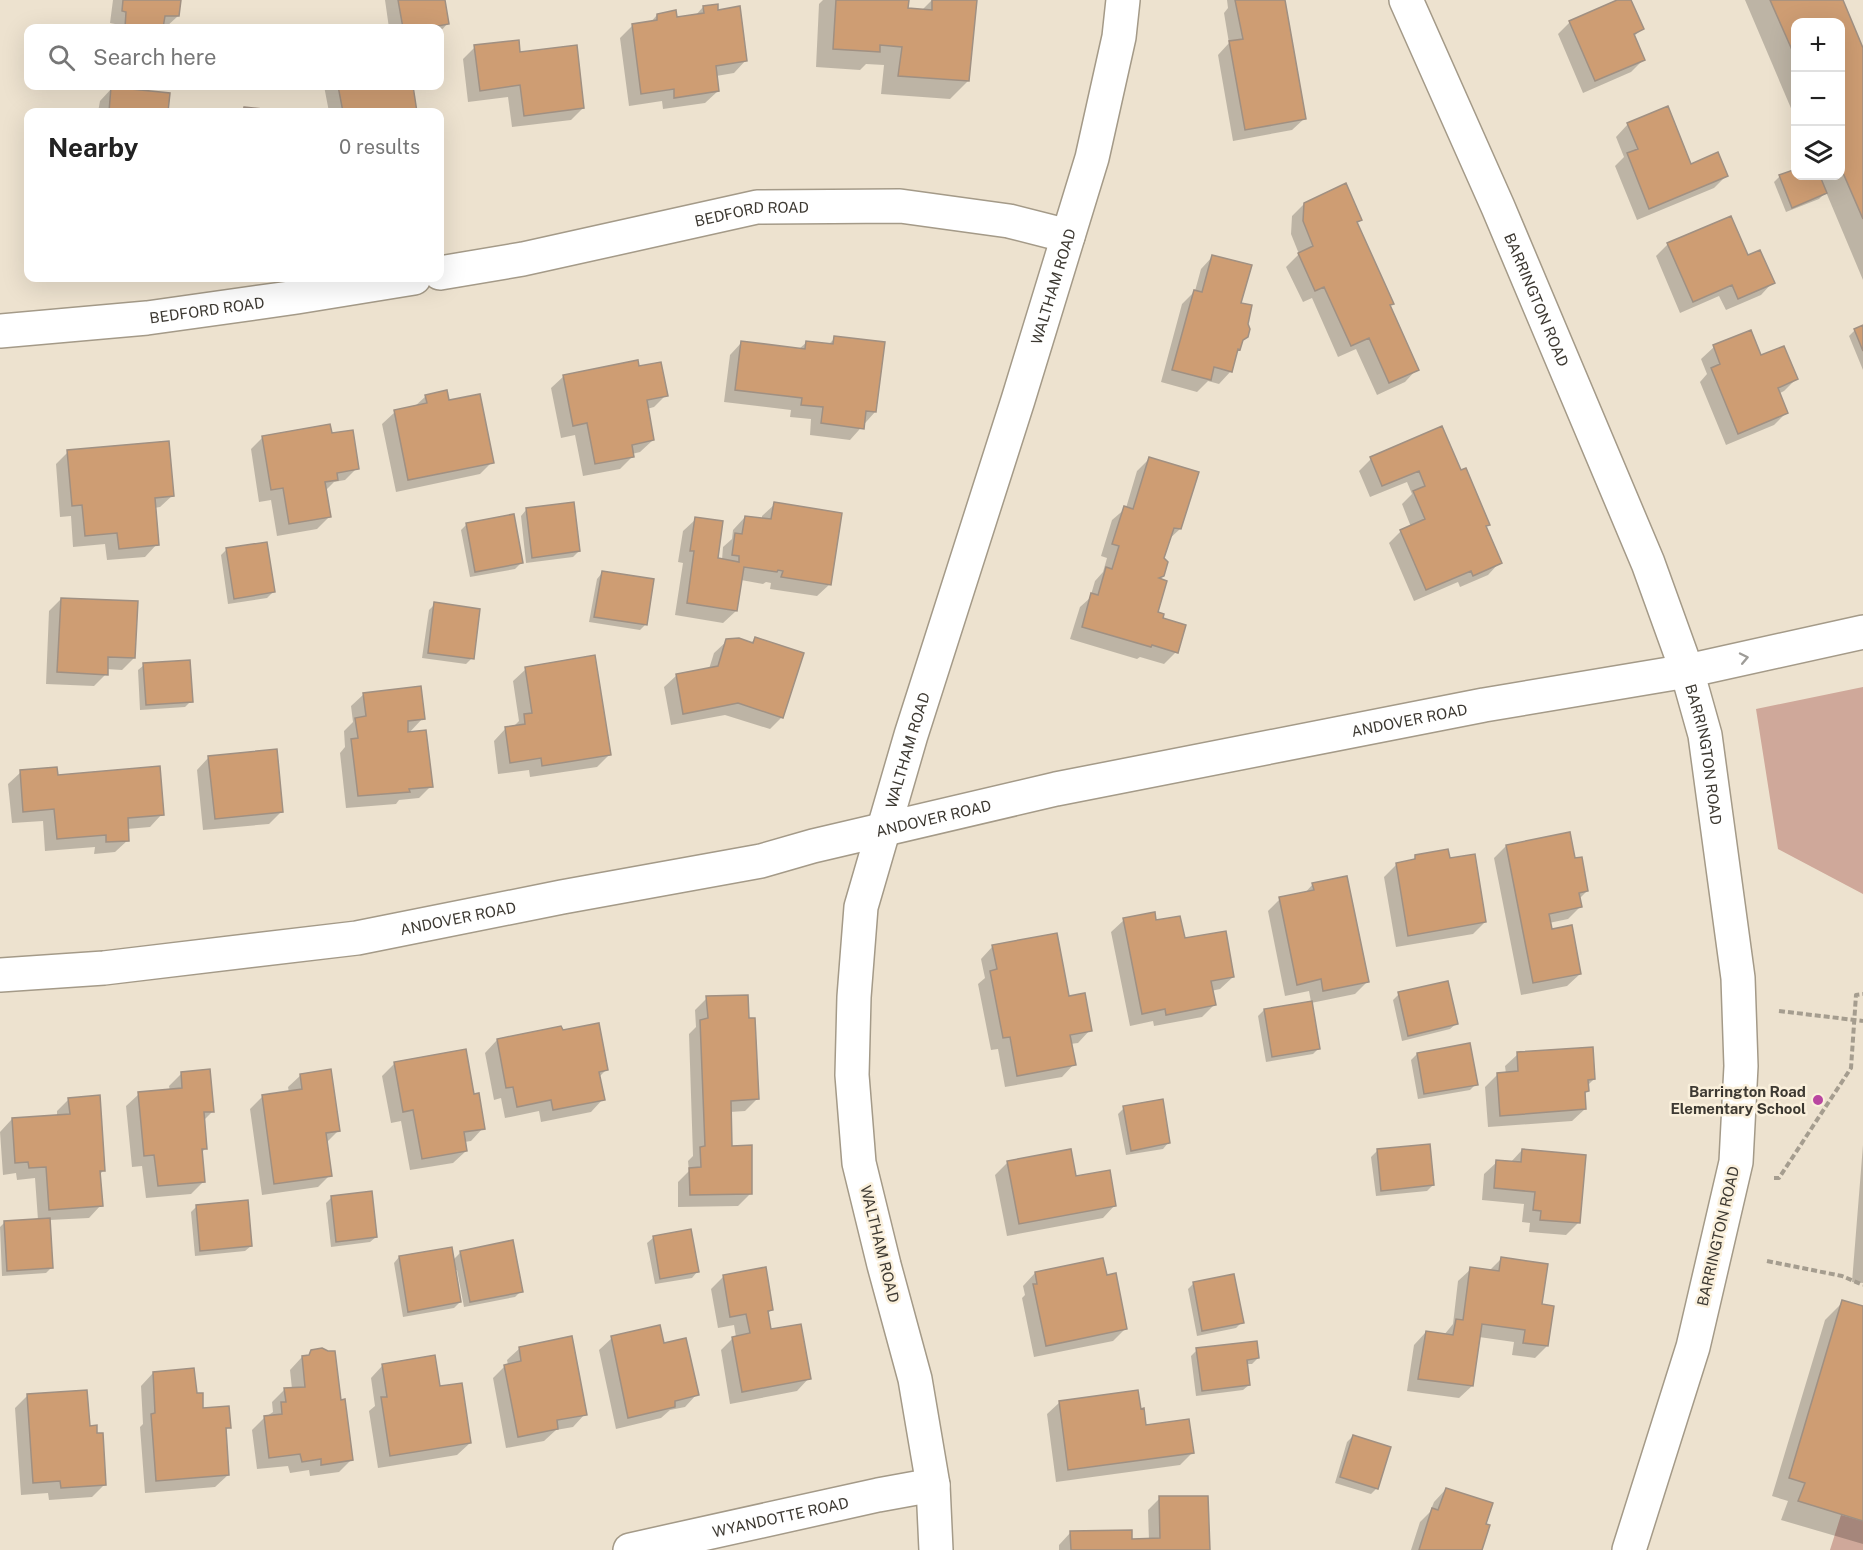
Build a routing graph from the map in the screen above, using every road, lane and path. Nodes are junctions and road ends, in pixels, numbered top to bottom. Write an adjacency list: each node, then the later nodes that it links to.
1 (1124, 0): 3 (street, WALTHAM ROAD)
2 (1407, 0): 8 (street, BARRINGTON ROAD)
3 (1068, 236): 4 (street, BEDFORD ROAD); 9 (street, WALTHAM ROAD)
4 (444, 272)
5 (389, 282): 6 (street, BEDFORD ROAD)
6 (0, 331)
7 (1863, 632): 8 (street, ANDOVER ROAD, one-way to 7)
8 (1687, 671): 9 (street, ANDOVER ROAD); 21 (street, BARRINGTON ROAD)
9 (882, 829): 10 (street, ANDOVER ROAD); 18 (street, WALTHAM ROAD)
10 (0, 975)
11 (1863, 994): 13 (path)
12 (1779, 1011): 13 (path)
13 (1854, 1020): 14 (path); 15 (path)
14 (1863, 1021)
15 (1772, 1178)
16 (1767, 1261): 17 (path)
17 (1863, 1285)
18 (933, 1485): 19 (street, WYANDOTTE ROAD); 20 (street, WALTHAM ROAD)
19 (630, 1550)
20 (936, 1550)
21 (1629, 1550)

